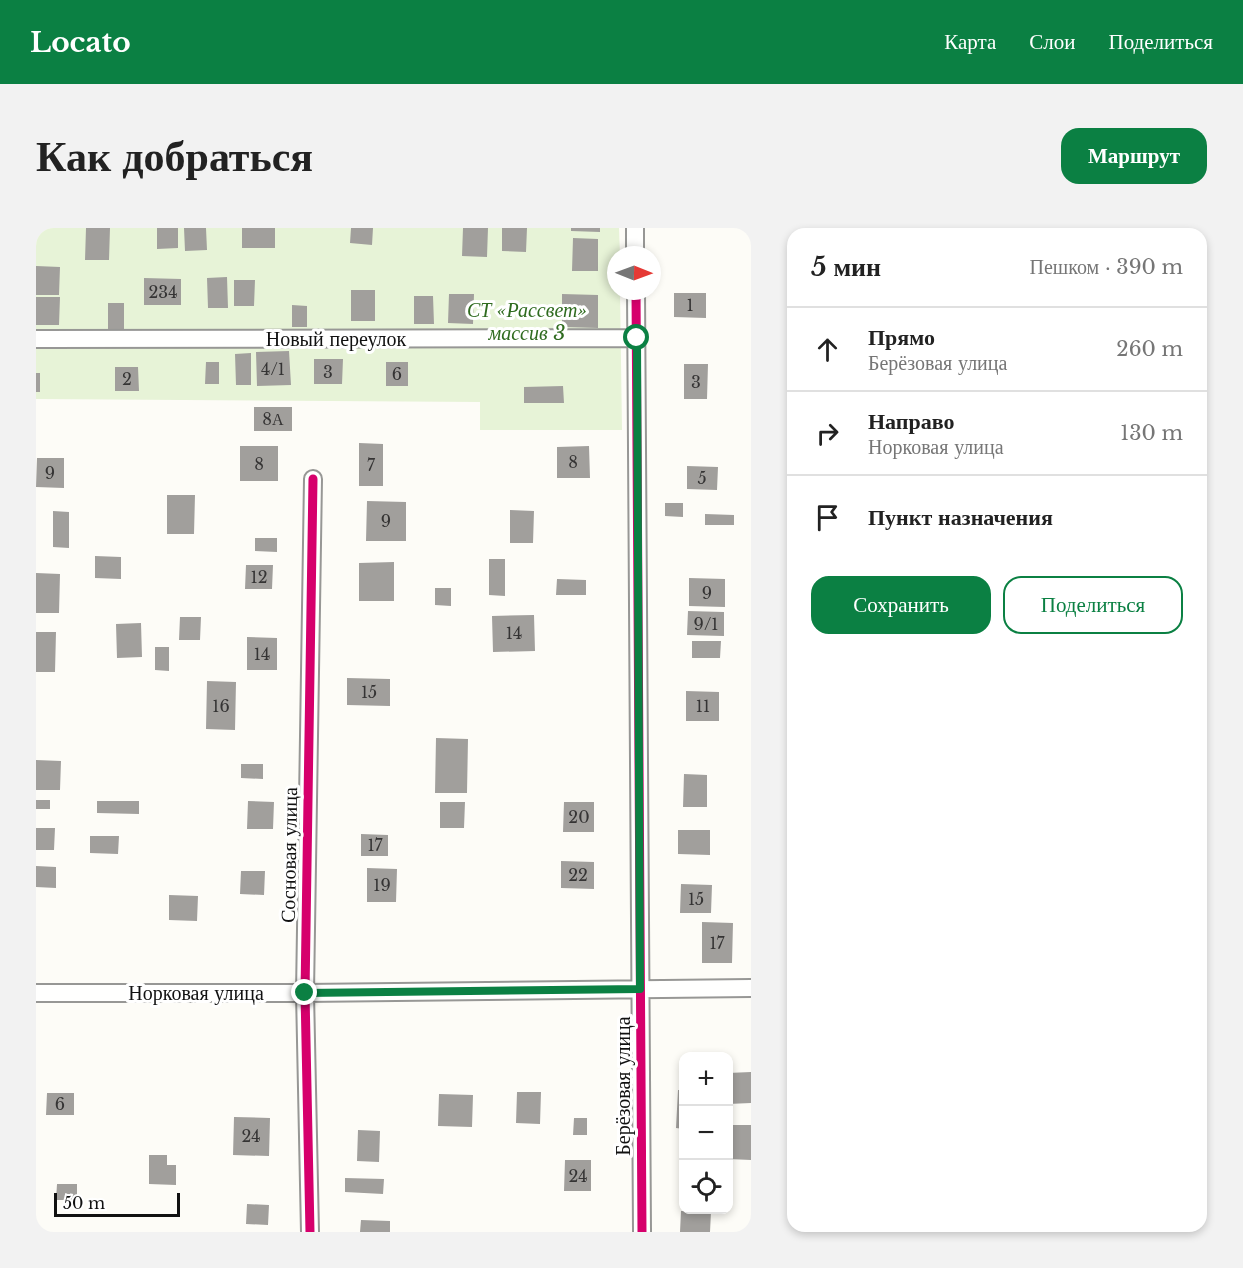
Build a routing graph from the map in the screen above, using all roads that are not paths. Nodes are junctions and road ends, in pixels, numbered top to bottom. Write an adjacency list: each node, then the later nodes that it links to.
1 (635, 228): 2 (street)
2 (635, 246)
3 (636, 300): 4 (street, Берёзовая улица)
4 (637, 338): 5 (street, Новый переулок); 8 (street, Берёзовая улица)
5 (36, 339)
6 (313, 479): 10 (street, Сосновая улица)
7 (751, 988): 8 (street, Норковая улица)
8 (640, 989): 10 (street, Норковая улица); 12 (street, Берёзовая улица)
9 (36, 993): 10 (street, Норковая улица)
10 (305, 993): 11 (street, Сосновая улица)
11 (310, 1232)
12 (642, 1232)

